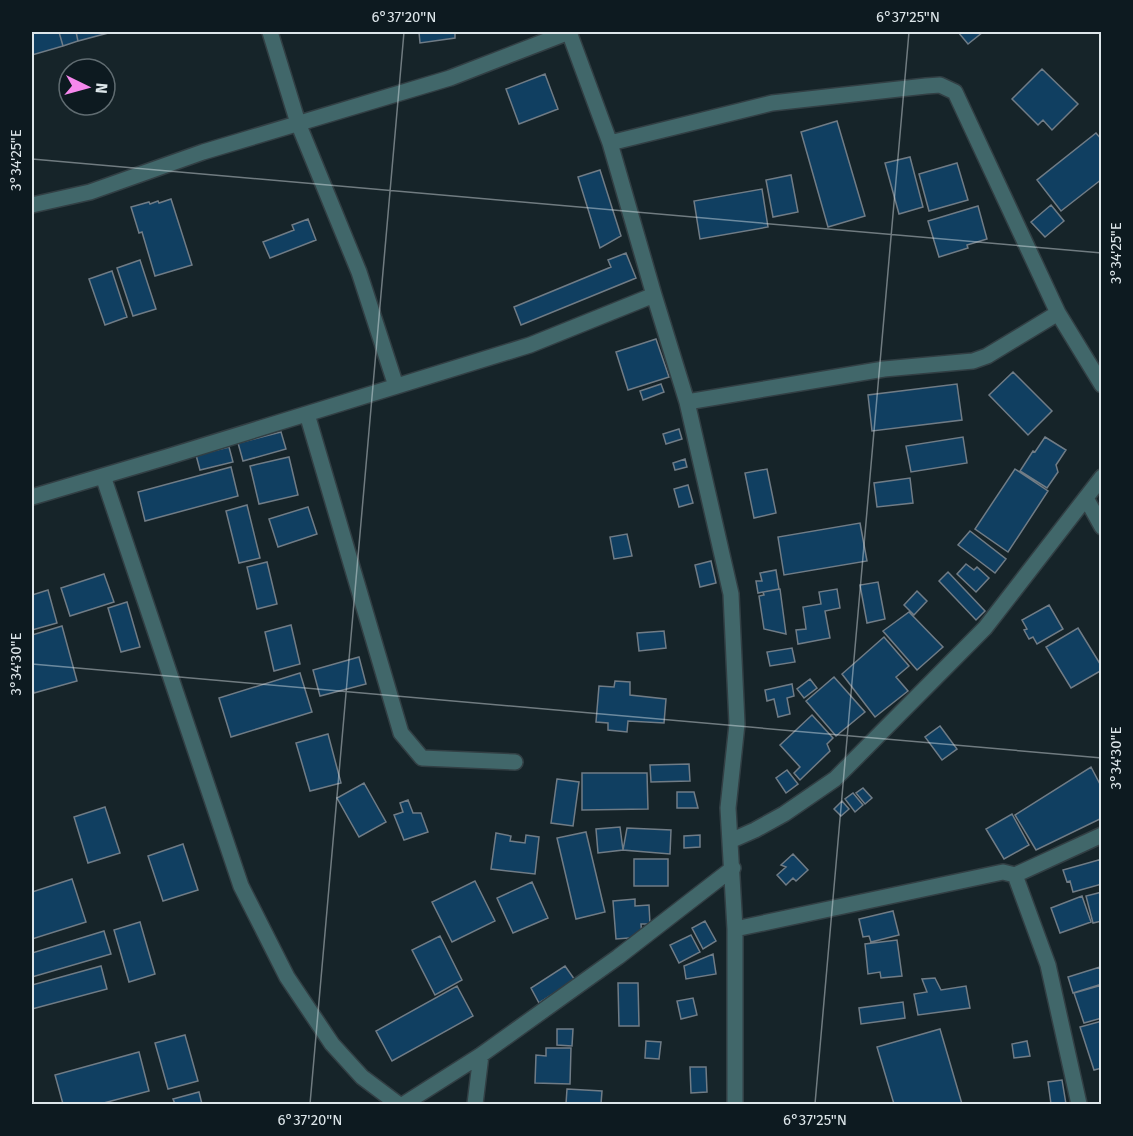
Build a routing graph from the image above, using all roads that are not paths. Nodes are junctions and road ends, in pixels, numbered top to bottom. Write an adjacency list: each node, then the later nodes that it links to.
1 (270, 32): 3 (street)
2 (569, 32): 3 (street); 4 (street)
3 (298, 123): 5 (street); 9 (street)
4 (610, 143): 6 (street); 7 (street)
5 (32, 203)
6 (654, 295): 9 (street); 10 (street)
7 (1058, 314): 8 (street); 10 (street)
8 (1101, 385)
9 (396, 386): 11 (street)
10 (687, 402): 19 (street)
11 (307, 414): 12 (street); 17 (street)
12 (103, 476): 14 (street); 24 (street)
13 (1101, 477): 15 (street)
14 (32, 497)
15 (1086, 498): 16 (street); 19 (street)
16 (1101, 527)
17 (515, 762)
18 (1101, 835): 21 (street)
19 (730, 841): 20 (street)
20 (732, 868): 22 (street); 23 (street)
21 (1015, 875): 22 (street); 28 (street)
22 (735, 928): 27 (street)
23 (481, 1055): 25 (street); 26 (street)
24 (398, 1104)
25 (404, 1104)
26 (475, 1104)
27 (735, 1104)
28 (1078, 1104)

